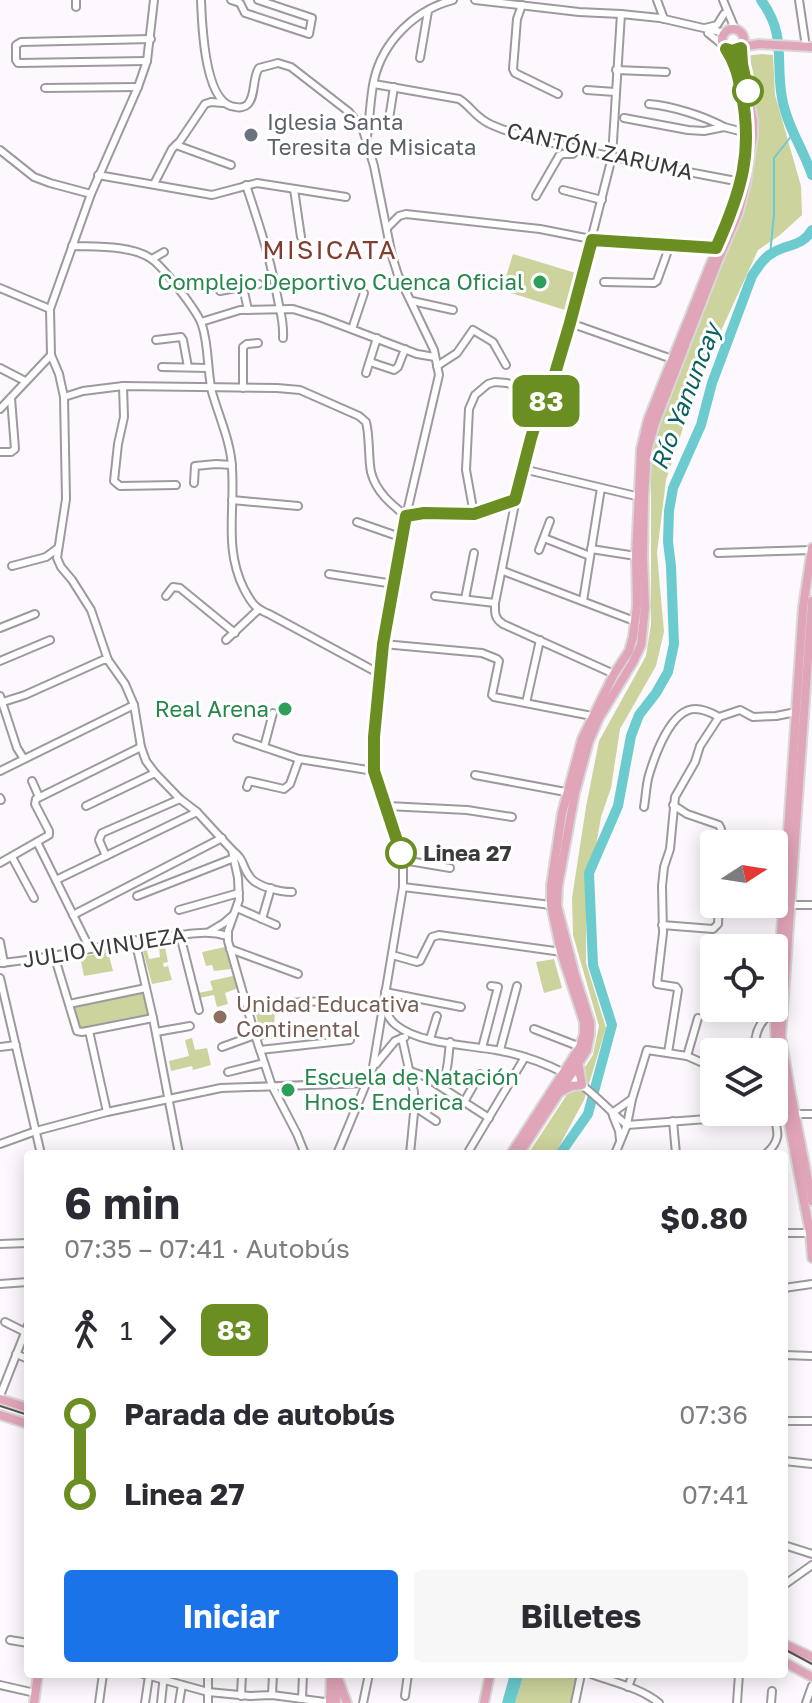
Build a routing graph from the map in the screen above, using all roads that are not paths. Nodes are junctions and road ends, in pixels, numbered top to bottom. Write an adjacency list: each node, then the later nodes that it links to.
1 (154, 0): 20 (street)
2 (201, 0): 36 (street)
3 (231, 0): 9 (street)
4 (258, 0): 15 (street)
5 (453, 0): 13 (street)
6 (475, 0): 10 (street)
7 (657, 0): 16 (street)
8 (799, 0): 24 (street)
9 (240, 2): 19 (street)
10 (522, 5): 14 (street); 35 (street)
11 (724, 7): 17 (street); 18 (street)
12 (314, 8): 15 (street)
13 (428, 11): 25 (street); 29 (street)
14 (621, 14): 16 (street); 27 (street)
15 (312, 18): 19 (street)
16 (664, 19): 17 (street)
17 (702, 29): 18 (street); 23 (street)
18 (728, 31): 22 (main road); 23 (main road)
19 (309, 34): 21 (street)
20 (151, 39): 26 (street); 26 (street)
21 (307, 43)
22 (742, 44): 23 (main road); 24 (main road); 65 (main road)
23 (725, 47): 43 (main road)
24 (809, 47)
25 (420, 58)
26 (147, 61): 30 (street)
27 (616, 70): 28 (street); 34 (street)
28 (666, 72)
29 (374, 84): 31 (street, CANTÓN ZARUMA); 38 (street)
30 (138, 87): 32 (street); 50 (street)
31 (394, 87): 41 (street); 46 (street, CANTÓN ZARUMA)
32 (45, 88)
33 (587, 90): 34 (street)
34 (615, 92): 48 (street)
35 (558, 94)
36 (223, 103): 40 (street); 45 (street)
37 (649, 104): 42 (street)
38 (370, 115): 40 (street); 44 (street)
39 (624, 118): 42 (street)
40 (355, 119): 44 (street)
41 (389, 119)
42 (724, 127): 43 (street)
43 (747, 133): 51 (main road)
44 (367, 140): 60 (street)
45 (176, 145): 49 (street); 52 (street)
46 (576, 149): 48 (street, CANTÓN ZARUMA); 57 (street)
47 (0, 150): 56 (street)
48 (612, 157): 51 (street, CANTÓN ZARUMA); 59 (street)
49 (231, 165)
50 (98, 175): 52 (street); 56 (street)
51 (741, 182): 65 (main road)
52 (154, 184): 53 (street)
53 (246, 185): 54 (street); 75 (street)
54 (294, 189): 58 (street); 61 (street)
55 (563, 190): 59 (street)
56 (91, 194): 64 (street)
57 (536, 196)
58 (346, 197)
59 (602, 200): 62 (street)
60 (387, 228): 62 (street); 74 (street)
61 (301, 237)
62 (592, 240): 63 (street); 80 (street)
63 (670, 245): 65 (street); 68 (street)
64 (72, 246): 67 (street); 76 (street)
65 (720, 249): 89 (main road); 112 (main road)
66 (164, 252): 67 (street)
67 (152, 259): 79 (street)
68 (604, 282)
69 (259, 284): 70 (street)
70 (243, 287): 72 (street); 77 (street)
71 (0, 288): 76 (street)
72 (220, 291)
73 (364, 293): 81 (street)
74 (412, 301): 78 (street); 88 (street)
75 (280, 308): 77 (street); 81 (street); 82 (street)
76 (50, 309): 87 (street)
77 (248, 310): 79 (street)
78 (453, 310)
79 (201, 322): 96 (street)
80 (570, 323): 89 (street); 103 (street)
81 (352, 329): 83 (street)
82 (283, 338)
83 (377, 338): 86 (street); 90 (street)
84 (156, 340): 94 (street)
85 (258, 343): 101 (street)
86 (405, 349): 88 (street); 90 (street)
87 (51, 355): 98 (street); 102 (street)
88 (435, 357): 92 (street)
89 (672, 359): 112 (main road)
90 (370, 362): 97 (street)
91 (506, 365): 92 (street)
92 (437, 366): 117 (street)
93 (162, 367): 94 (street)
94 (188, 367): 96 (street)
95 (0, 368): 98 (street)
96 (208, 368): 100 (street)
97 (366, 373)
98 (25, 381): 104 (street)
99 (123, 386): 100 (street); 102 (street); 110 (street)
100 (211, 388): 101 (street); 107 (street)
101 (243, 388): 117 (street)
102 (64, 397): 122 (street)
103 (548, 397): 108 (street); 116 (street)
104 (11, 398): 105 (street); 106 (street)
105 (0, 409)
106 (0, 452)
107 (232, 465): 109 (street); 113 (street)
108 (523, 469): 111 (street); 114 (street)
109 (194, 483)
110 (176, 485)
111 (601, 488): 112 (street); 126 (street)
112 (641, 497): 128 (main road); 141 (main road)
113 (232, 500): 115 (street); 139 (street)
114 (515, 500): 116 (street); 130 (street)
115 (298, 506)
116 (474, 514): 117 (street)
117 (406, 516): 120 (street)
118 (550, 521): 121 (street)
119 (357, 522): 120 (street)
120 (403, 538): 132 (street)
121 (544, 538): 123 (street); 126 (street)
122 (58, 548): 129 (street); 148 (street)
123 (539, 550)
124 (812, 550): 127 (street); 156 (main road)
125 (474, 553): 135 (street)
126 (591, 553): 128 (street); 136 (street)
127 (718, 553)
128 (636, 556): 141 (main road)
129 (12, 566)
130 (503, 571): 136 (street); 138 (street)
131 (329, 574): 132 (street)
132 (394, 584): 147 (street)
133 (166, 596): 143 (street)
134 (435, 596): 135 (street)
135 (465, 599): 138 (street)
136 (583, 601): 141 (street)
137 (812, 601): 152 (main road)
138 (495, 603): 146 (street)
139 (258, 610): 143 (street); 150 (street)
140 (35, 614): 142 (street)
141 (640, 623): 151 (main road); 171 (main road)
142 (0, 628)
143 (235, 633): 145 (street)
144 (50, 640): 149 (street)
145 (226, 640)
146 (540, 640): 151 (street); 154 (street)
147 (383, 644): 150 (street); 154 (street)
148 (108, 660): 153 (street); 155 (street)
149 (0, 661)
150 (380, 674): 166 (street)
151 (614, 674): 158 (main road)
152 (809, 677): 197 (main road)
153 (1, 701): 163 (street)
154 (526, 703): 158 (street)
155 (134, 705): 161 (street); 163 (street)
156 (796, 712): 159 (street); 207 (main road)
157 (273, 713): 162 (street)
158 (592, 716): 171 (main road)
159 (719, 717): 174 (street); 177 (street)
160 (237, 738): 162 (street)
161 (141, 747): 167 (street); 172 (street)
162 (264, 747): 164 (street)
163 (24, 759): 165 (street)
164 (299, 759): 166 (street); 170 (street)
165 (0, 771)
166 (374, 771): 176 (street)
167 (155, 773): 173 (street); 175 (street)
168 (475, 775): 171 (street)
169 (32, 781): 172 (street)
170 (247, 787)
171 (571, 792): 196 (main road); 214 (main road)
172 (39, 797): 182 (street)
173 (180, 799): 178 (street); 184 (street)
174 (673, 805): 180 (street); 205 (street)
175 (86, 806)
176 (387, 806): 179 (street); 186 (street)
177 (644, 807)
178 (197, 812): 181 (street); 184 (street)
179 (512, 817)
180 (721, 830)
181 (222, 838): 183 (street); 201 (street)
182 (37, 842): 185 (street); 189 (street)
183 (233, 854): 191 (street); 193 (street); 194 (street)
184 (106, 856): 189 (street)
185 (12, 857): 187 (street); 195 (street)
186 (403, 860): 188 (street); 190 (street)
187 (0, 863)
188 (450, 868)
189 (56, 880): 201 (street)
190 (403, 887): 196 (street); 216 (street)
191 (271, 888): 192 (street); 203 (street)
192 (292, 892)
193 (239, 893): 199 (street); 200 (street)
194 (137, 896)
195 (34, 898)
196 (551, 905): 214 (main road)
197 (790, 905): 198 (street); 274 (main road)
198 (812, 905)
199 (179, 910)
200 (236, 911): 203 (street); 206 (street, JULIO VINUEZA); 209 (street)
201 (73, 915): 212 (street)
202 (718, 918): 205 (street)
203 (262, 919): 204 (street)
204 (276, 925)
205 (662, 925): 251 (street)
206 (209, 932): 208 (street, JULIO VINUEZA); 209 (street, JULIO VINUEZA)
207 (781, 934)
208 (180, 935): 210 (street, JULIO VINUEZA); 229 (street)
209 (227, 936): 213 (street)
210 (135, 940): 212 (street, JULIO VINUEZA); 222 (street)
211 (0, 942): 217 (street)
212 (90, 949): 215 (street, JULIO VINUEZA)
213 (230, 949): 218 (street); 227 (street)
214 (565, 952): 216 (street); 248 (main road)
215 (54, 955): 217 (street, JULIO VINUEZA); 225 (street)
216 (392, 955): 223 (street)
217 (2, 963)
218 (298, 974)
219 (0, 978): 244 (street)
220 (491, 986): 247 (street)
221 (517, 986): 250 (street)
222 (146, 988): 225 (street); 231 (street)
223 (385, 992): 226 (street); 228 (street)
224 (325, 1001): 227 (street)
225 (69, 1004): 236 (street)
226 (383, 1004): 239 (street); 257 (street)
227 (247, 1005): 238 (street)
228 (461, 1007)
229 (199, 1010)
230 (437, 1016): 241 (street)
231 (153, 1018): 236 (street); 237 (street)
232 (698, 1018): 252 (street)
233 (776, 1022): 274 (main road)
234 (190, 1026): 237 (street)
235 (534, 1029): 248 (street)
236 (89, 1031): 271 (street)
237 (156, 1032): 267 (street)
238 (255, 1035): 246 (street); 249 (street)
239 (414, 1036): 240 (street); 241 (street)
240 (402, 1038): 257 (street); 258 (street)
241 (430, 1039): 243 (street)
242 (350, 1040): 249 (street)
243 (450, 1042): 247 (street); 263 (street)
244 (16, 1045): 245 (street); 282 (street)
245 (0, 1047)
246 (222, 1047)
247 (482, 1048): 250 (street)
248 (584, 1048): 254 (main road); 261 (main road)
249 (260, 1050): 256 (street)
250 (500, 1050): 253 (street)
251 (668, 1053): 252 (street); 268 (street)
252 (687, 1056): 255 (street)
253 (525, 1057): 261 (street); 276 (street)
254 (578, 1061): 261 (main road); 265 (main road)
255 (700, 1062)
256 (264, 1063): 259 (street); 264 (street)
257 (373, 1067): 262 (street)
258 (410, 1071): 263 (street); 270 (street)
259 (228, 1072)
260 (480, 1074): 269 (street)
261 (566, 1074): 265 (street); 266 (main road); 291 (main road)
262 (368, 1083): 264 (street); 288 (street)
263 (439, 1085): 269 (street)
264 (272, 1086): 267 (street); 287 (street)
265 (582, 1086): 266 (main road); 272 (street)
266 (557, 1094): 292 (main road)
267 (168, 1098): 271 (street); 286 (street)
268 (632, 1099): 272 (street); 280 (street)
269 (464, 1102): 276 (street)
270 (415, 1107): 278 (street); 289 (street)
271 (107, 1112): 282 (street)
272 (612, 1113): 280 (street); 283 (street)
273 (788, 1114): 274 (street)
274 (791, 1114): 275 (street); 296 (main road); 298 (main road)
275 (812, 1114)
276 (489, 1118): 290 (street)
277 (700, 1119): 279 (street)
278 (436, 1121)
279 (673, 1121): 280 (street); 294 (street)
280 (627, 1125): 283 (street)
281 (776, 1126): 295 (street)
282 (36, 1131): 284 (street); 285 (street)
283 (620, 1142): 293 (street)
284 (0, 1144)
285 (40, 1150)
286 (178, 1150)
287 (303, 1150)
288 (339, 1150)
289 (410, 1150)
290 (469, 1150)
291 (514, 1150)
292 (522, 1150)
293 (617, 1150)
294 (676, 1150)
295 (770, 1150)
296 (812, 1201)
297 (788, 1233): 298 (street)
298 (810, 1233): 301 (main road)
299 (24, 1243): 300 (street)
300 (0, 1244)
301 (812, 1258)
302 (24, 1282): 303 (street)
303 (0, 1284)
304 (812, 1284): 305 (street)
305 (788, 1287)
306 (5, 1322): 307 (street)
307 (24, 1327)
308 (24, 1335): 309 (street)
309 (16, 1354): 312 (street); 313 (street)
310 (788, 1355): 311 (street)
311 (812, 1356)
312 (24, 1357)
313 (0, 1398): 314 (main road)
314 (24, 1407)
315 (0, 1415): 318 (main road)
316 (788, 1421): 317 (street)
317 (812, 1421)
318 (24, 1423)
319 (788, 1461): 320 (street)
320 (812, 1464)
321 (788, 1546): 322 (street)
322 (812, 1554)
323 (812, 1565): 324 (street)
324 (788, 1582)
325 (10, 1640): 326 (street)
326 (24, 1642)
327 (788, 1646): 328 (main road)
328 (812, 1657)
329 (788, 1664): 330 (main road)
330 (812, 1677)
331 (38, 1678): 359 (main road)
332 (102, 1678): 363 (street)
333 (146, 1678): 364 (street)
334 (164, 1678): 365 (street)
335 (166, 1678): 351 (street)
336 (208, 1678): 355 (street)
337 (242, 1678): 357 (street)
338 (273, 1678): 356 (street)
339 (303, 1678): 360 (street)
340 (334, 1678): 368 (main road)
341 (335, 1678): 369 (main road)
342 (336, 1678): 370 (main road)
343 (368, 1678): 371 (street)
344 (407, 1678): 358 (street)
345 (489, 1678): 372 (main road)
346 (580, 1678): 373 (street)
347 (602, 1678): 353 (street)
348 (631, 1678): 353 (street)
349 (736, 1678): 375 (street)
350 (0, 1685): 359 (street)
351 (182, 1685): 355 (street); 366 (street)
352 (812, 1686): 377 (street)
353 (628, 1687): 374 (street)
354 (772, 1691): 376 (street)
355 (208, 1692): 357 (street); 367 (street)
356 (272, 1695): 361 (street); 362 (street)
357 (241, 1696): 361 (street)
358 (405, 1696)
359 (35, 1698)
360 (302, 1699): 362 (street); 368 (street)
361 (250, 1700)
362 (289, 1700)
363 (99, 1703)
364 (145, 1703)
365 (161, 1703)
366 (179, 1703)
367 (208, 1703)
368 (330, 1703): 369 (street)
369 (336, 1703)
370 (347, 1703)
371 (363, 1703)
372 (484, 1703)
373 (575, 1703)
374 (659, 1703)
375 (737, 1703)
376 (771, 1703)
377 (806, 1703)

